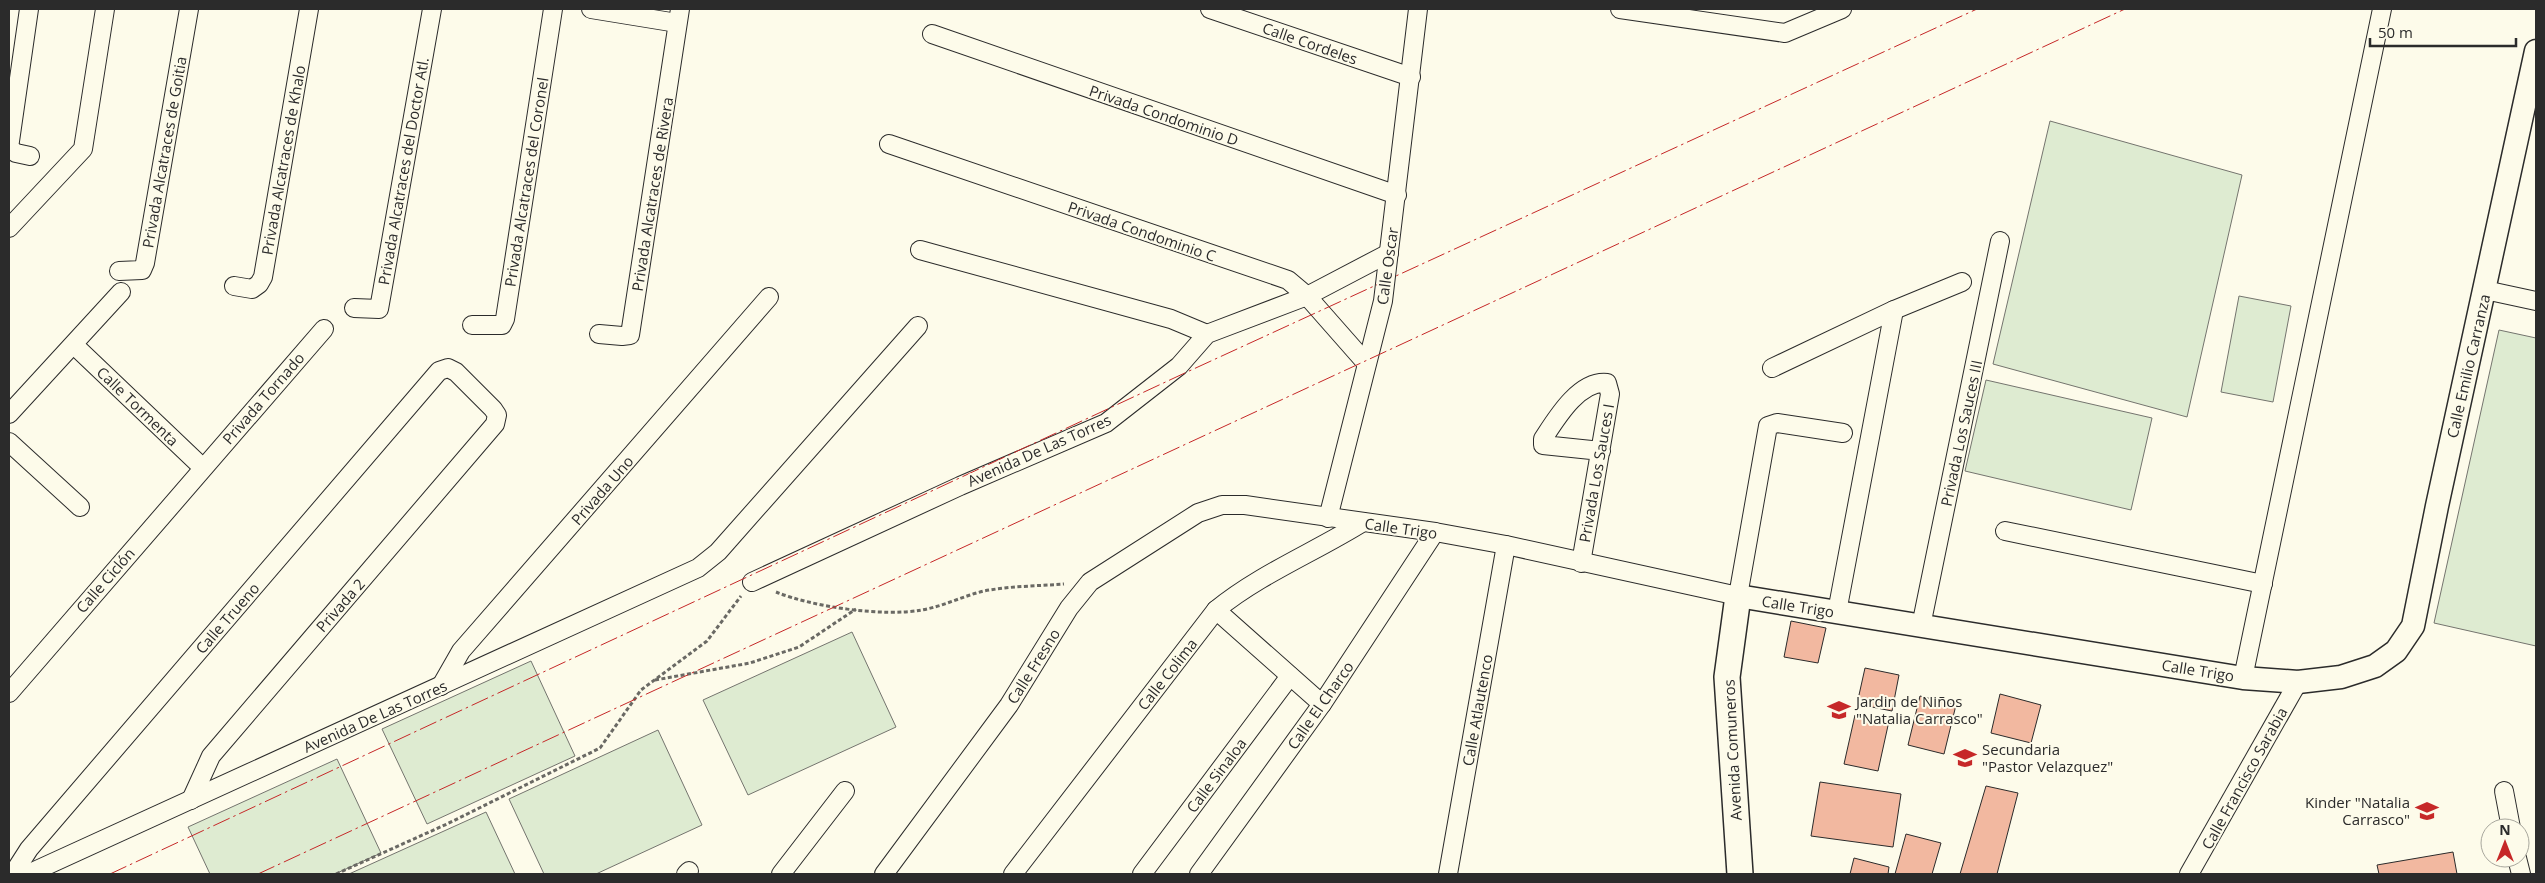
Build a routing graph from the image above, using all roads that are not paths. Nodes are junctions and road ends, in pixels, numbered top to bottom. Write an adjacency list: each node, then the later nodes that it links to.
1 (29, 9): 18 (street)
2 (105, 9): 20 (street)
3 (189, 9): 24 (street, Privada Alcatraces de Goitia)
4 (308, 9): 26 (street, Privada Alcatraces de Khalo)
5 (432, 9): 32 (street, Privada Alcatraces del Doctor Atl.)
6 (553, 9): 34 (street, Privada Alcatraces del Coronel)
7 (591, 9): 13 (street)
8 (1210, 9): 16 (street, Calle Cordeles)
9 (1418, 9): 16 (street, Calle Oscar)
10 (1620, 9): 11 (street)
11 (1842, 9)
12 (2382, 9): 57 (street)
13 (678, 16): 37 (street, Privada Alcatraces de Rivera)
14 (932, 34): 19 (street, Privada Condominio D)
15 (2536, 51): 27 (street, Calle Emilio Carranza)
16 (1411, 77): 19 (street, Calle Oscar)
17 (889, 144): 29 (street, Privada Condominio C)
18 (30, 156)
19 (1396, 195): 23 (street, Calle Oscar)
20 (9, 228)
21 (2000, 241): 61 (street, Privada Los Sauces III)
22 (920, 250): 38 (street)
23 (1388, 253): 29 (street, Avenida De Las Torres); 40 (street, Calle Oscar)
24 (118, 271)
25 (1962, 282): 33 (street)
26 (234, 286)
27 (2485, 290): 31 (street); 62 (street, Calle Emilio Carranza)
28 (121, 292): 39 (street)
29 (1307, 296): 38 (street, Avenida De Las Torres); 40 (street, Privada Condominio C)
30 (769, 298): 66 (street, Privada Uno)
31 (2536, 301)
32 (354, 308)
33 (1894, 310): 42 (street); 60 (street)
34 (472, 325)
35 (918, 326): 66 (street, Avenida De Las Torres)
36 (324, 329): 47 (street, Privada Tornado)
37 (599, 334)
38 (1207, 334): 56 (street, Avenida De Las Torres)
39 (74, 345): 43 (street); 47 (street, Calle Tormenta)
40 (1366, 363): 50 (street, Calle Oscar)
41 (448, 368): 71 (street, Privada 2); 73 (street, Calle Trueno)
42 (1772, 368)
43 (9, 414)
44 (1843, 433): 58 (street)
45 (9, 442): 49 (street)
46 (1601, 451): 46 (street, Privada Los Sauces I); 55 (street, Privada Los Sauces I)
47 (202, 467): 67 (street, Calle Ciclón)
48 (1222, 505): 50 (street, Calle Trigo); 76 (street, Calle Fresno)
49 (80, 507)
50 (1328, 518): 51 (street, Calle Trigo)
51 (1363, 522): 53 (street, Calle Trigo); 59 (street, Calle Colima)
52 (2005, 531): 57 (street)
53 (1435, 532): 54 (street, Calle Trigo); 68 (street, Calle El Charco)
54 (1506, 545): 55 (street, Calle Trigo); 80 (street, Calle Atlautenco)
55 (1581, 563): 58 (street, Calle Trigo)
56 (752, 582)
57 (2263, 584): 64 (street)
58 (1738, 596): 60 (street, Calle Trigo); 81 (main road, Avenida Comuneros)
59 (1216, 610): 63 (street); 77 (street, Calle Colima)
60 (1837, 612): 61 (street, Calle Trigo)
61 (1921, 626): 64 (street, Calle Trigo)
62 (2376, 666): 65 (street, Calle Trigo)
63 (1290, 676): 68 (street); 78 (street, Calle Sinaloa)
64 (2243, 678): 65 (street, Calle Trigo)
65 (2298, 682): 82 (street, Calle Francisco Sarabia)
66 (441, 686): 71 (street, Avenida De Las Torres)
67 (9, 693)
68 (1322, 704): 79 (street, Calle El Charco)
69 (845, 790): 75 (street)
70 (2504, 791): 72 (street)
71 (190, 800): 74 (street, Avenida De Las Torres)
72 (2509, 818)
73 (14, 874)
74 (28, 874)
75 (781, 874)
76 (884, 874)
77 (1013, 874)
78 (1142, 874)
79 (1199, 874)
80 (1448, 874)
81 (1740, 874)
82 (2190, 874)

